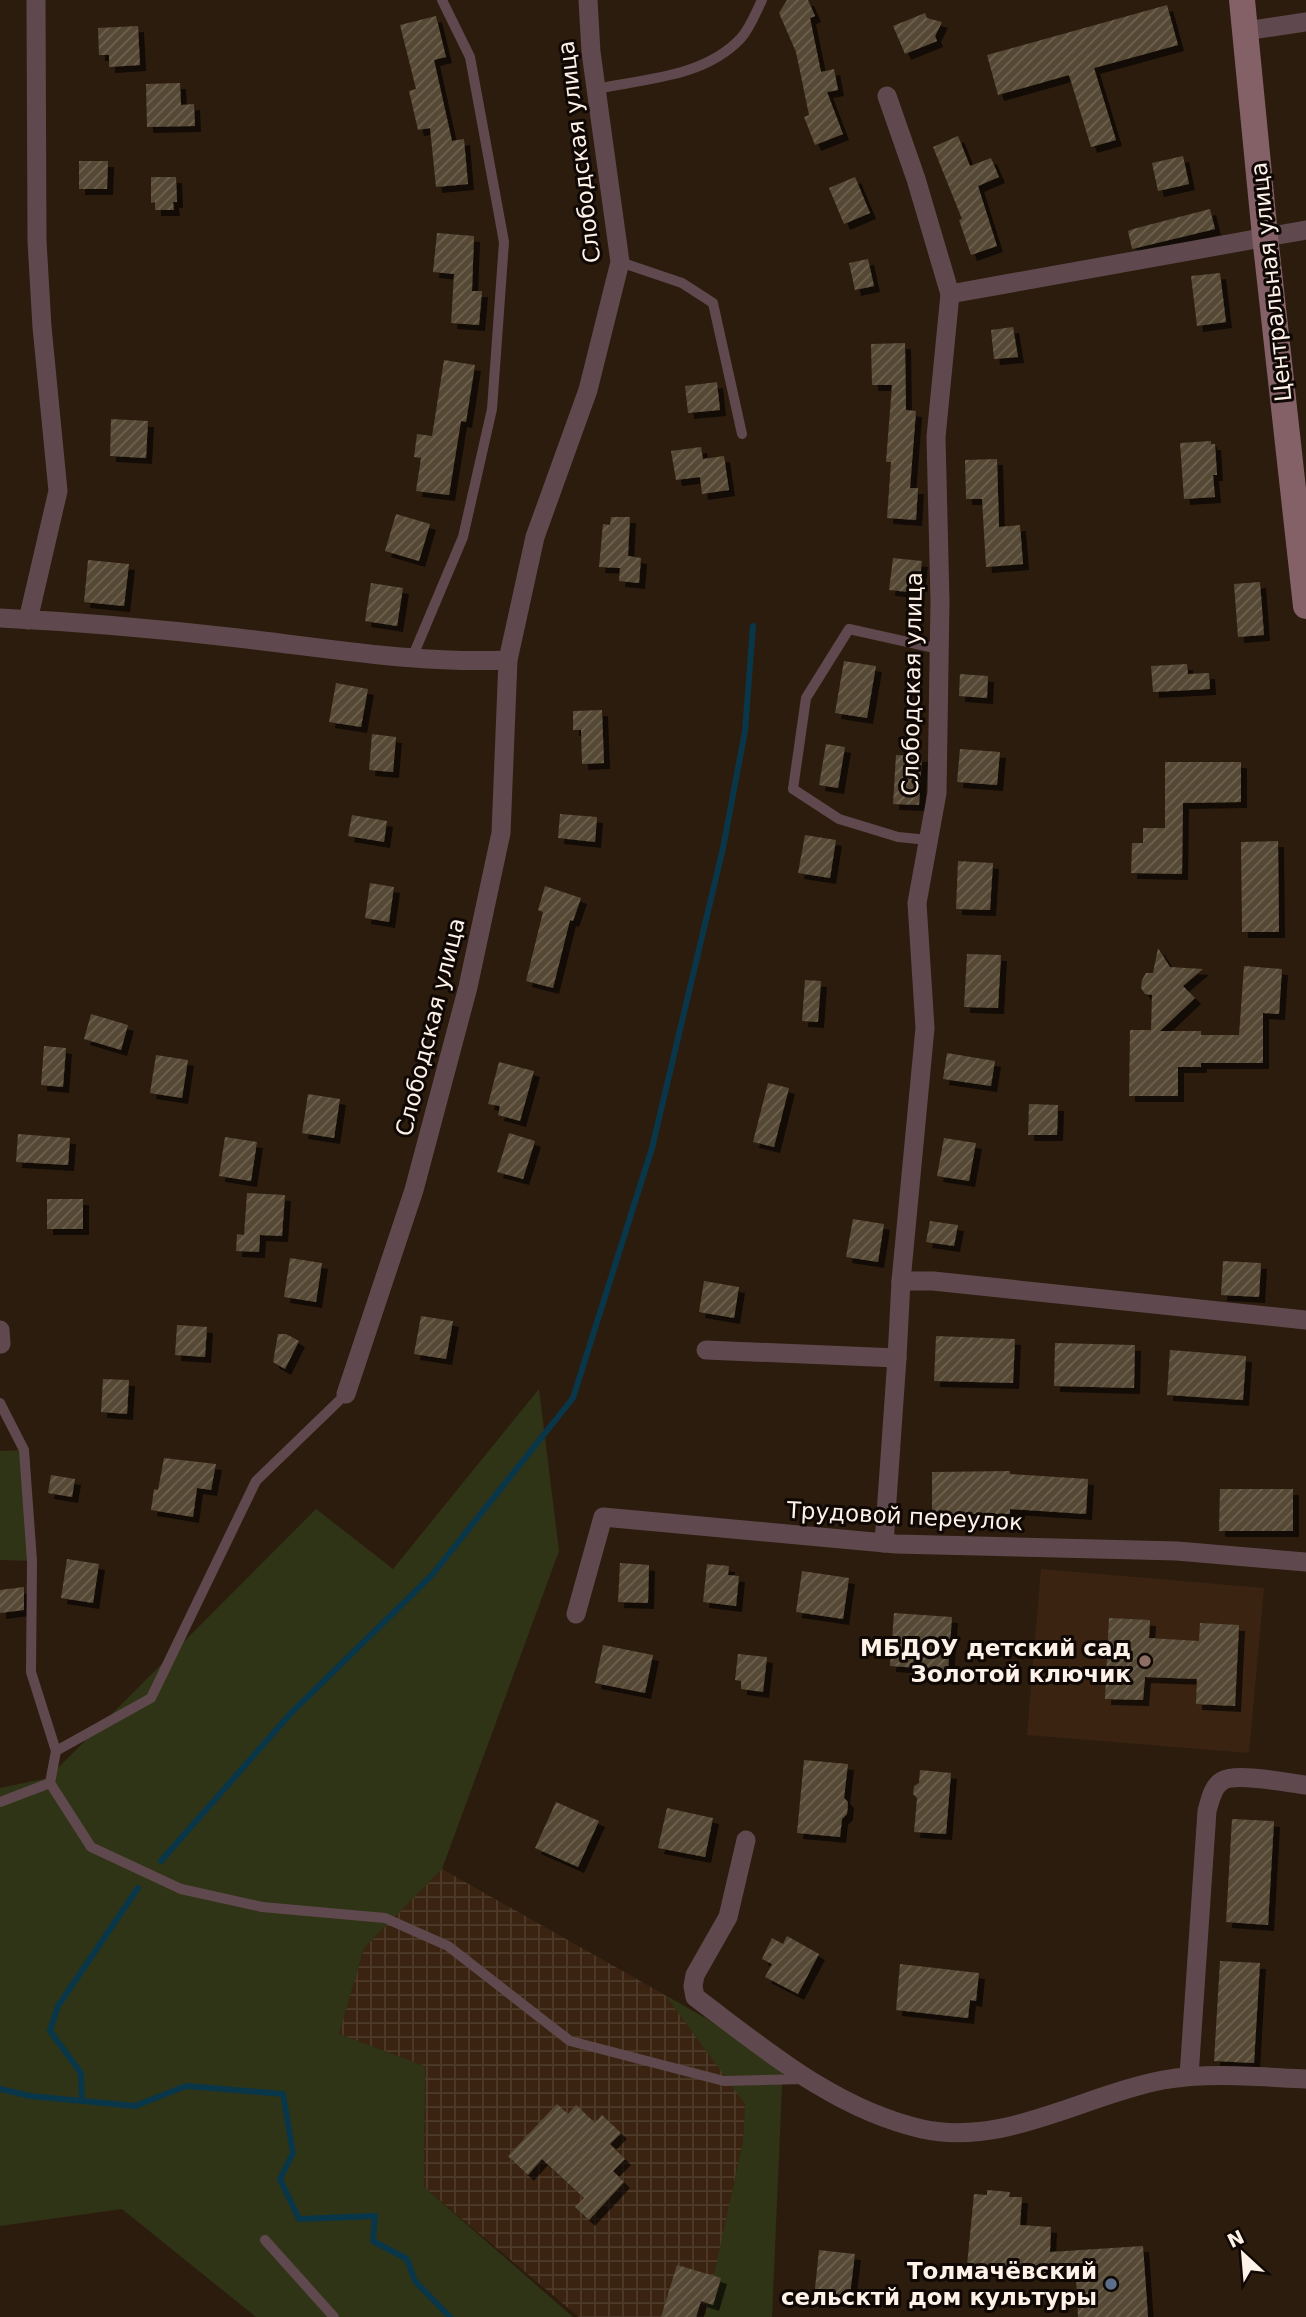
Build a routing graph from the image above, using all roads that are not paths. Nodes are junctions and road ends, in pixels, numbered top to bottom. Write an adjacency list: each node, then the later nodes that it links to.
1 (36, 0): 18 (street)
2 (442, 0): 20 (lane)
3 (588, 0): 8 (street, Слободская улица)
4 (762, 0): 8 (lane)
5 (1242, 0): 7 (street, Центральная улица)
6 (1306, 22): 7 (street)
7 (1245, 31): 11 (street, Центральная улица)
8 (596, 89): 12 (street, Слободская улица)
9 (887, 96): 13 (street, Слободская улица)
10 (1306, 230): 11 (street)
11 (1265, 236): 13 (street); 15 (street, Центральная улица)
12 (620, 262): 14 (lane); 21 (street, Слободская улица)
13 (950, 294): 19 (street, Слободская улица)
14 (742, 434)
15 (1297, 452): 16 (street, Центральная улица)
16 (1306, 606)
17 (0, 618): 18 (street)
18 (28, 620): 20 (street)
19 (939, 649): 22 (street, Слободская улица); 22 (lane)
20 (412, 658): 21 (street)
21 (508, 660): 27 (street, Слободская улица)
22 (929, 840): 23 (street, Слободская улица)
23 (901, 1281): 24 (street); 26 (street)
24 (1306, 1320)
25 (706, 1350): 26 (street)
26 (897, 1358): 29 (street)
27 (346, 1394): 32 (lane)
28 (0, 1403): 32 (lane)
29 (884, 1543): 30 (street, Трудовой переулок); 31 (street, Трудовой переулок)
30 (1306, 1562)
31 (576, 1614)
32 (55, 1751): 33 (lane)
33 (50, 1783): 35 (lane); 38 (lane)
34 (1306, 1785): 37 (street)
35 (0, 1802)
36 (746, 1840): 38 (street)
37 (1189, 2076): 38 (street); 39 (street)
38 (804, 2079)
39 (1306, 2080)
40 (265, 2240): 41 (lane)
41 (334, 2317)

